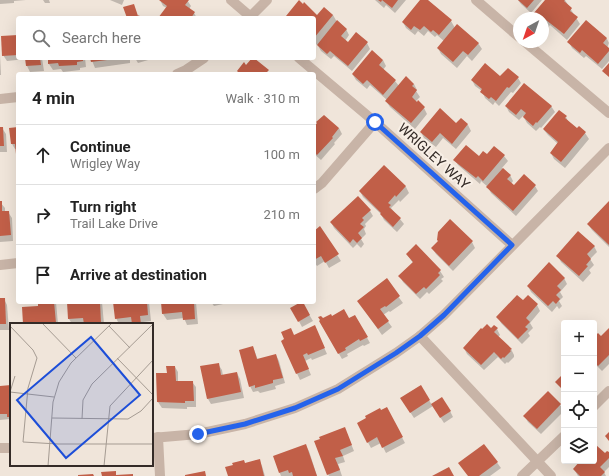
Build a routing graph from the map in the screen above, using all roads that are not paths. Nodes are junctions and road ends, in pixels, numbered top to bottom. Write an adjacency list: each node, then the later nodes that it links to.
1 (232, 0): 4 (street)
2 (267, 0): 5 (street)
3 (476, 0): 6 (street)
4 (249, 16)
5 (253, 16)
6 (513, 32)
7 (532, 48): 15 (street)
8 (201, 60): 10 (street)
9 (301, 60): 11 (street, WRIGLEY WAY)
10 (182, 72)
11 (316, 72)
12 (316, 72): 16 (street, WRIGLEY WAY)
13 (16, 97): 14 (street)
14 (0, 99)
15 (609, 113)
16 (375, 122): 18 (street); 19 (street, WRIGLEY WAY)
17 (609, 148): 19 (street)
18 (316, 188)
19 (512, 245): 22 (street)
20 (16, 263): 21 (street)
21 (0, 265)
22 (420, 336): 25 (street); 27 (street)
23 (609, 391): 24 (street)
24 (597, 403)
25 (155, 438): 28 (street)
26 (561, 439): 27 (street)
27 (538, 462): 29 (street); 30 (street)
28 (160, 476)
29 (522, 476)
30 (551, 476)

